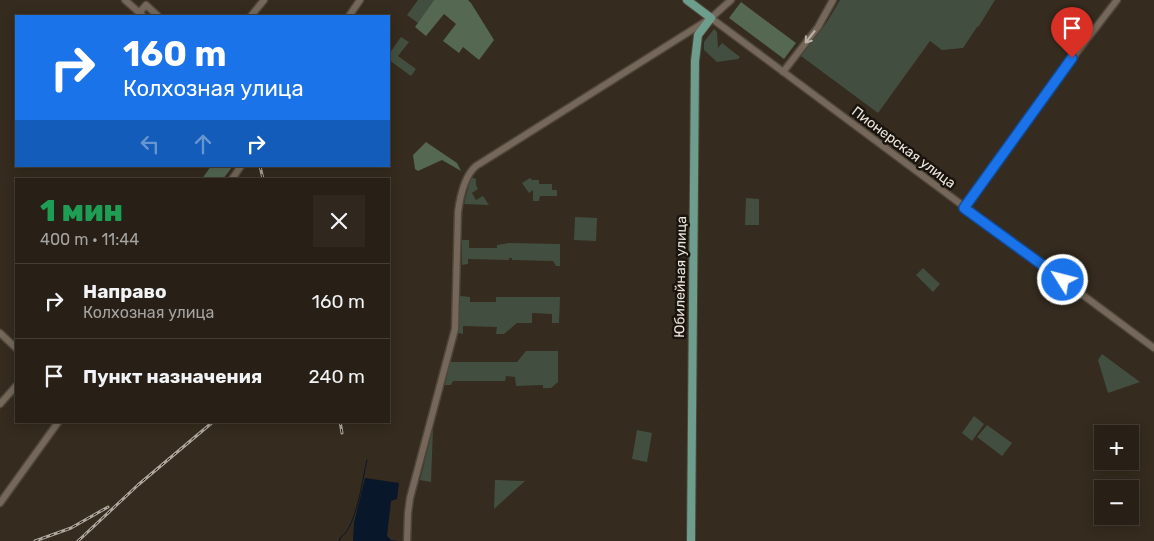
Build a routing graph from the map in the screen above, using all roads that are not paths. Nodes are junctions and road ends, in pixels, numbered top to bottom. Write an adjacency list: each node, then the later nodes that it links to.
1 (124, 0): 8 (street)
2 (264, 0): 10 (street)
3 (360, 0): 11 (street)
4 (687, 0): 12 (main road, Пионерская улица)
5 (732, 0): 12 (street)
6 (833, 0): 14 (street, one-way to 14)
7 (1117, 0): 17 (street)
8 (141, 15): 9 (street)
9 (157, 15)
10 (252, 15)
11 (350, 15)
12 (711, 18): 13 (main road); 14 (street, Пионерская улица)
13 (695, 33): 25 (street); 26 (main road, Юбилейная улица)
14 (783, 72): 17 (street, Пионерская улица)
15 (240, 167): 16 (street)
16 (233, 178)
17 (964, 208): 20 (street, Пионерская улица)
18 (0, 333): 19 (street)
19 (15, 347)
20 (1154, 348)
21 (15, 387): 22 (street)
22 (0, 404)
23 (58, 423): 24 (street)
24 (0, 503)
25 (407, 541)
26 (691, 541)

